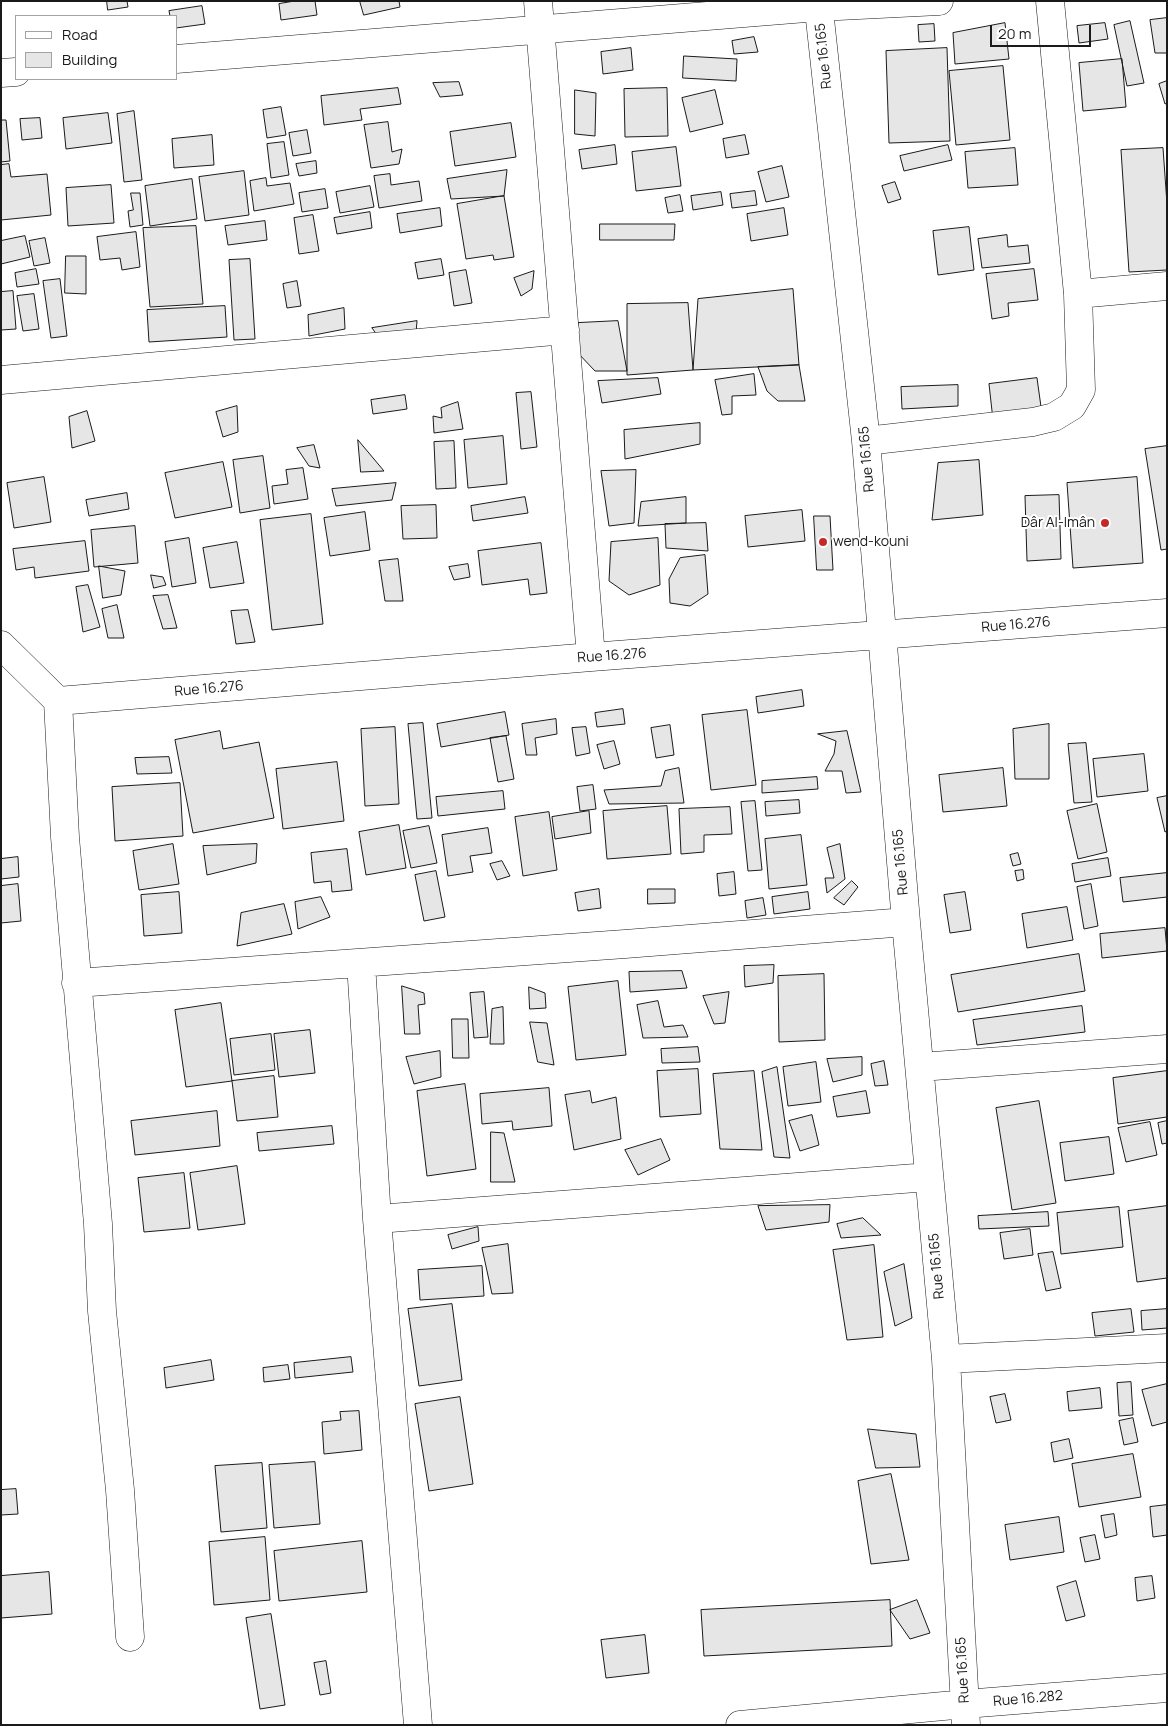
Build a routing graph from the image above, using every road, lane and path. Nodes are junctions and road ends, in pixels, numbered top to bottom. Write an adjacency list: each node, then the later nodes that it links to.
1 (538, 1): 5 (street)
2 (939, 1): 4 (street)
3 (1050, 1): 10 (street)
4 (818, 4): 5 (street); 13 (street, Rue 16.165)
5 (540, 30): 6 (street); 11 (street)
6 (178, 59)
7 (15, 72): 8 (street)
8 (1, 73)
9 (1167, 286): 10 (street)
10 (1078, 294): 13 (street)
11 (565, 330): 12 (street); 17 (street)
12 (1, 380)
13 (866, 441): 15 (street, Rue 16.165)
14 (1167, 613): 15 (street, Rue 16.276)
15 (882, 635): 17 (street, Rue 16.276); 19 (street, Rue 16.165)
16 (1, 646): 18 (street)
17 (591, 657): 18 (street, Rue 16.276)
18 (58, 701): 21 (street)
19 (906, 922): 20 (street); 23 (street, Rue 16.165)
20 (361, 964): 21 (street); 25 (street)
21 (76, 983): 28 (street)
22 (1167, 1049): 23 (street)
23 (920, 1067): 24 (street, Rue 16.165)
24 (929, 1177): 25 (street); 27 (street, Rue 16.165)
25 (377, 1219): 31 (street)
26 (1167, 1348): 27 (street)
27 (946, 1359): 30 (street, Rue 16.165)
28 (130, 1637)
29 (1167, 1688): 30 (street, Rue 16.282)
30 (965, 1714): 32 (street, Rue 16.282)
31 (418, 1725)
32 (740, 1725)

